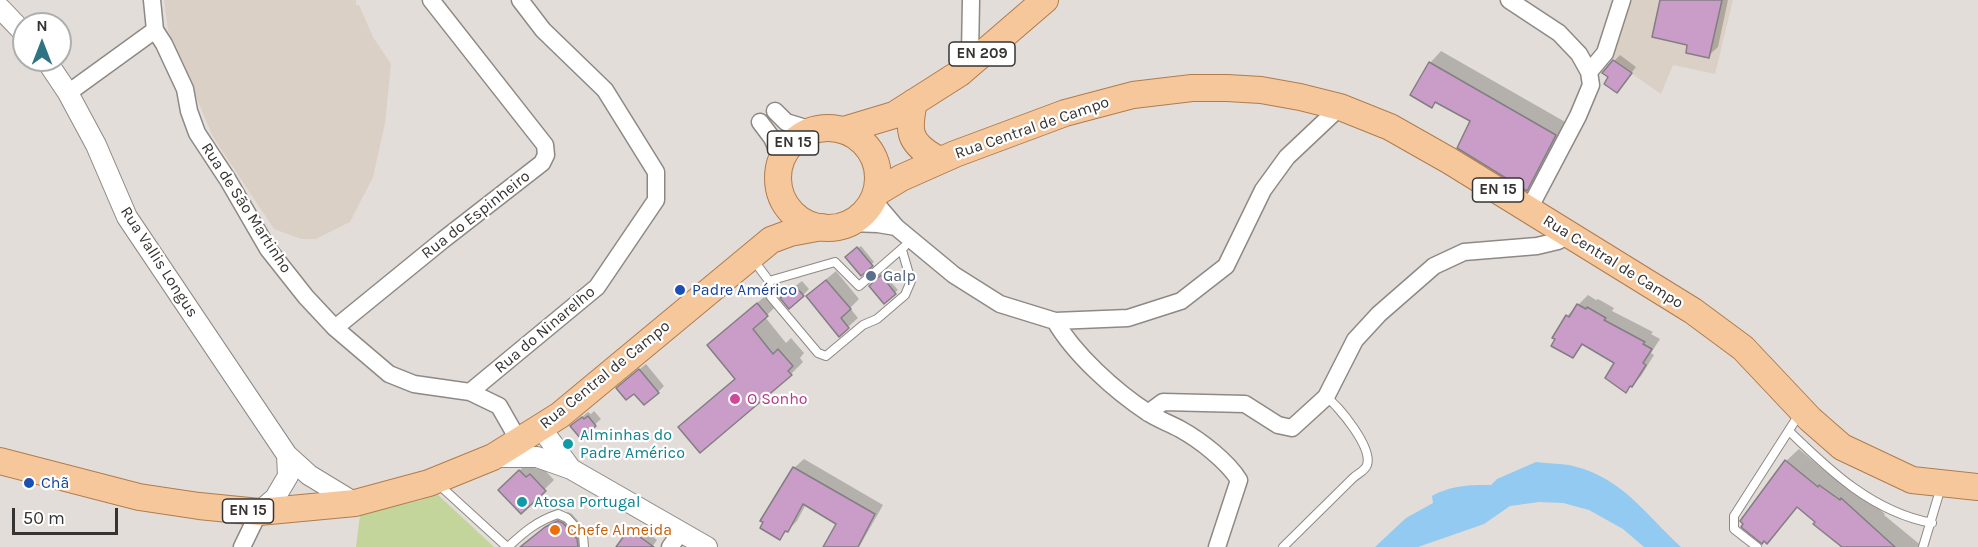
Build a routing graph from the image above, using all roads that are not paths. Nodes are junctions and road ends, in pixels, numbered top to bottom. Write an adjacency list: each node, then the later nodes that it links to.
1 (152, 0): 8 (street, Rua de São Martinho)
2 (431, 0): 34 (street, Rua do Espinheiro)
3 (520, 0): 35 (street, Rua do Ninarelho)
4 (971, 0): 9 (street)
5 (1045, 0): 9 (main road, EN 209)
6 (1509, 0): 11 (street)
7 (1622, 0): 11 (street)
8 (155, 30): 12 (street); 34 (street, Rua de São Martinho)
9 (973, 62): 14 (main road, EN 209)
10 (54, 72): 12 (street, Rua Vallis Longus)
11 (1589, 72): 24 (street)
12 (68, 93): 40 (street, Rua Vallis Longus)
13 (1340, 107): 19 (main road, Rua Central de Campo / EN 15); 24 (main road, Rua Central de Campo / EN 15); 33 (street)
14 (904, 108): 18 (main road, EN 209); 19 (main road); 20 (main road, EN 209)
15 (775, 111): 17 (street)
16 (759, 122): 21 (street)
17 (812, 130): 18 (main road, EN 15); 21 (main road, EN 15)
18 (844, 130): 20 (main road)
19 (945, 156): 20 (main road, Rua Central de Campo / EN 15); 23 (main road, Rua Central de Campo / EN 15)
20 (874, 158): 23 (main road)
21 (782, 160): 22 (main road, EN 15)
22 (781, 194): 26 (main road); 29 (main road, EN 15)
23 (875, 197): 25 (main road, EN 15); 27 (street)
24 (1529, 209): 28 (main road, Rua Central de Campo / EN 15)
25 (850, 223): 26 (main road, EN 15); 27 (street)
26 (822, 227): 29 (main road, Rua Central de Campo / EN 15)
27 (896, 227): 30 (street)
28 (1569, 234): 36 (street); 38 (main road, Rua Central de Campo / EN 15)
29 (771, 240): 31 (main road, Rua Central de Campo / EN 15)
30 (906, 245): 32 (lane); 32 (lane); 33 (street)
31 (750, 257): 32 (lane); 39 (main road, Rua Central de Campo / EN 15)
32 (769, 280)
33 (1055, 321): 37 (street)
34 (335, 328): 35 (street, Rua de São Martinho)
35 (471, 392): 39 (street, Rua de São Martinho)
36 (1326, 397): 37 (street); 58 (lane)
37 (1148, 413): 57 (street)
38 (1796, 421): 46 (main road, Rua Central de Campo / EN 15); 51 (lane); 59 (lane)
39 (531, 440): 42 (street); 42 (street); 45 (main road, Rua Central de Campo / EN 15)
40 (287, 455): 43 (street, Rua Vallis Longus); 44 (street)
41 (0, 461): 50 (main road, Rua Central de Campo / EN 15)
42 (572, 469): 52 (street)
43 (309, 475): 48 (street, Rua Vallis Longus); 49 (street)
44 (288, 476): 49 (street); 50 (street)
45 (435, 481): 48 (main road, Rua Central de Campo / EN 15); 54 (lane)
46 (1942, 484): 47 (main road, Rua Central de Campo / EN 15); 51 (lane)
47 (1978, 487)
48 (356, 502): 49 (main road, Rua Central de Campo / EN 15)
49 (307, 508): 50 (main road, Rua Central de Campo / EN 15)
50 (259, 512): 53 (street)
51 (1932, 522): 60 (lane)
52 (676, 539): 56 (street)
53 (242, 547)
54 (507, 547): 55 (lane)
55 (584, 547)
56 (707, 547)
57 (1216, 547)
58 (1283, 547)
59 (1757, 547)
60 (1923, 547)

